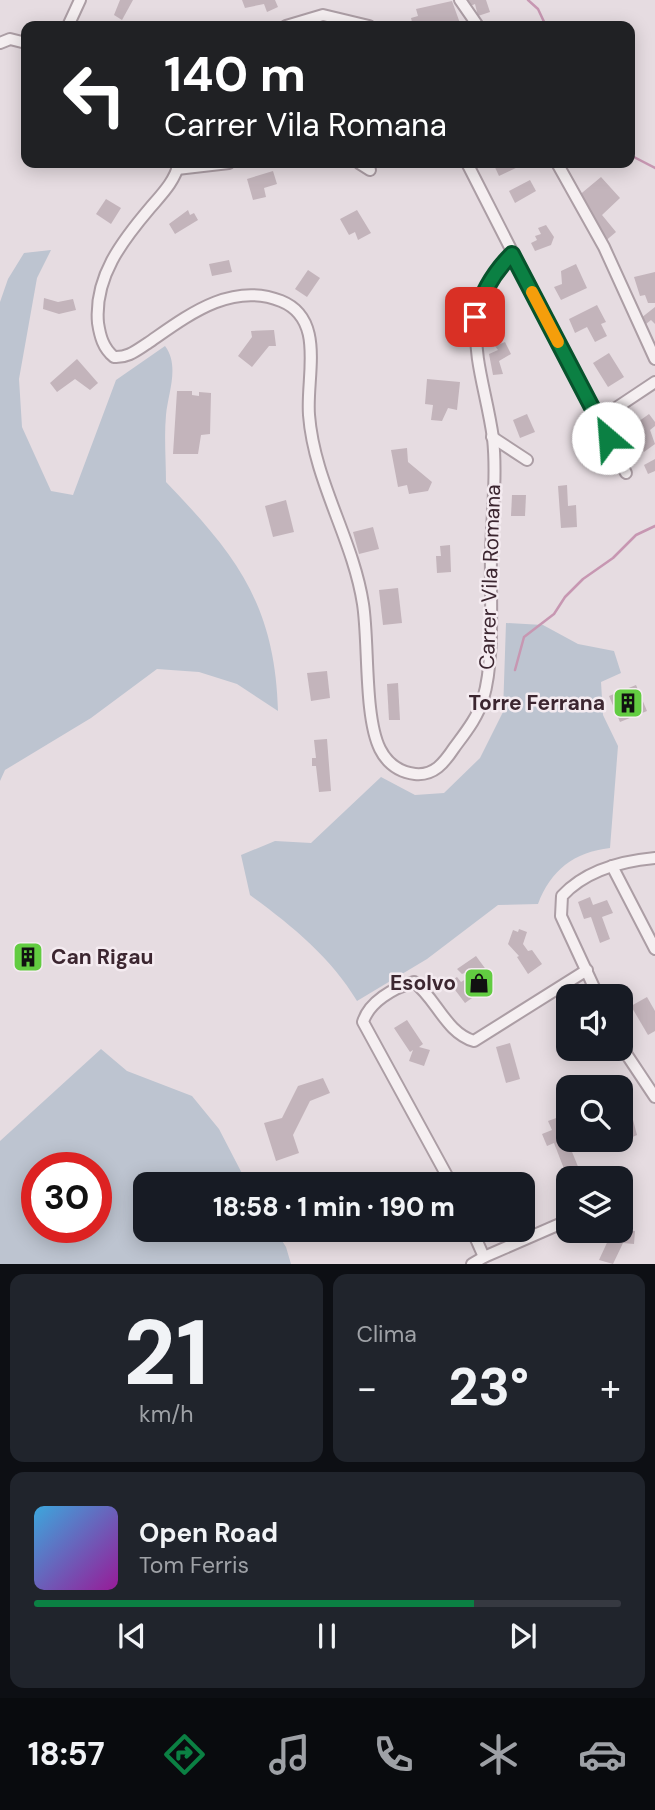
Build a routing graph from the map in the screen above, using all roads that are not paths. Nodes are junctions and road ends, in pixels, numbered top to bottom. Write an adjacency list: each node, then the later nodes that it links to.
1 (80, 0): 3 (street)
2 (460, 0): 6 (street)
3 (70, 21)
4 (303, 21): 5 (street)
5 (348, 21)
6 (475, 21)
7 (21, 42): 8 (street)
8 (0, 43)
9 (177, 168): 18 (street, Carrer Vila Romana)
10 (367, 168): 13 (street)
11 (469, 168): 14 (street)
12 (560, 168): 15 (street)
13 (370, 170)
14 (512, 254): 17 (street); 18 (street, Carrer Vila Romana)
15 (655, 359)
16 (655, 382): 17 (street)
17 (598, 420): 20 (street)
18 (492, 437): 19 (street)
19 (527, 460)
20 (626, 473)
21 (655, 858): 22 (street)
22 (612, 866): 23 (street); 24 (street)
23 (655, 950)
24 (587, 970): 25 (street); 28 (street)
25 (592, 984)
26 (631, 1061): 27 (street)
27 (655, 1097)
28 (445, 1172)
29 (556, 1226): 31 (street)
30 (477, 1242): 31 (street)
31 (484, 1257): 32 (street)
32 (472, 1264)

